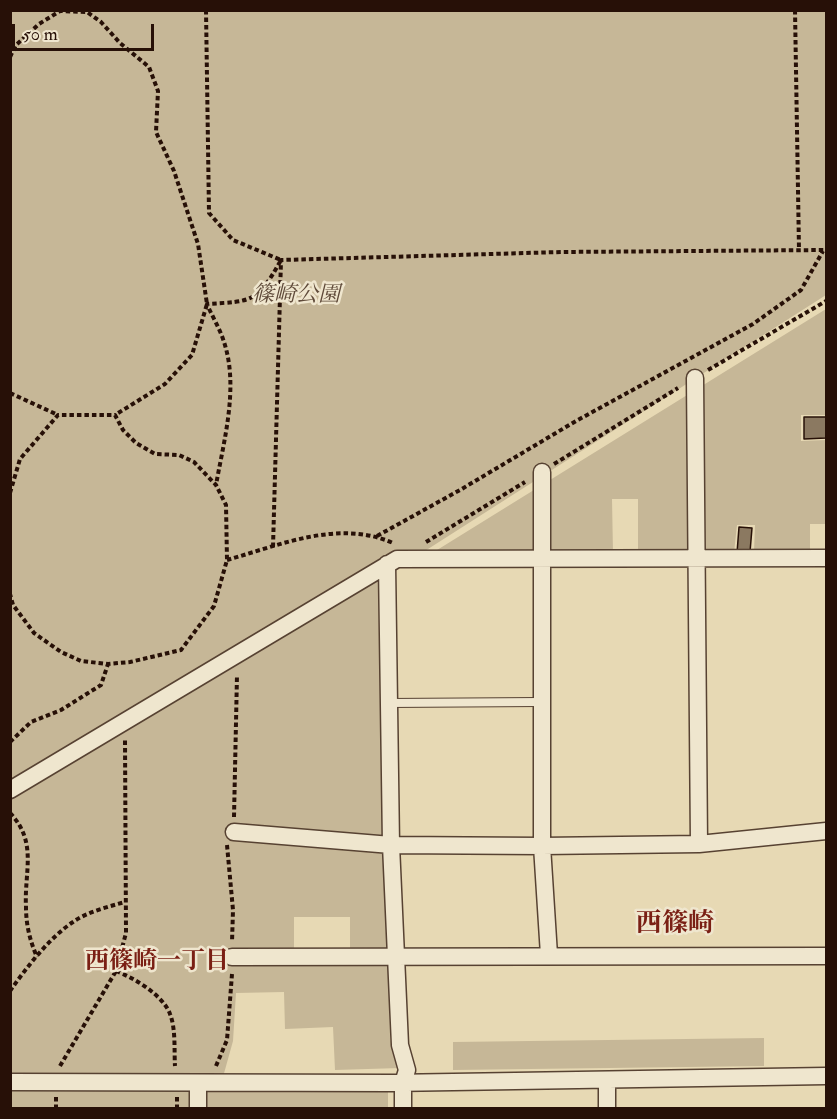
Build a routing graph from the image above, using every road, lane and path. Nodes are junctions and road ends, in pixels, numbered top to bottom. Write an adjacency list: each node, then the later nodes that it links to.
1 (206, 10): 7 (path)
2 (795, 10): 5 (path)
3 (60, 11): 4 (path); 9 (path)
4 (10, 57)
5 (799, 250): 6 (path); 7 (path)
6 (825, 250): 17 (path)
7 (281, 260): 9 (path); 18 (path)
8 (826, 301): 10 (path)
9 (207, 304): 13 (path); 15 (path)
10 (695, 378): 14 (path); 23 (street)
11 (10, 393): 12 (path)
12 (58, 415): 13 (path); 16 (path)
13 (115, 416): 15 (path)
14 (542, 472): 19 (path); 22 (street)
15 (216, 485): 21 (path)
16 (10, 493)
17 (377, 536): 18 (path); 19 (path)
18 (273, 547): 21 (path)
19 (398, 558): 22 (street); 25 (street); 28 (street)
20 (826, 558): 23 (street)
21 (227, 560): 26 (path)
22 (540, 560): 23 (street); 27 (street)
23 (697, 560): 35 (street)
24 (10, 594): 26 (path)
25 (238, 654): 29 (street); 34 (path)
26 (108, 664): 30 (path)
27 (540, 702): 28 (lane); 37 (street)
28 (388, 704): 36 (street)
29 (125, 721): 31 (street); 38 (path)
30 (10, 742)
31 (10, 790)
32 (10, 813): 41 (path)
33 (826, 831): 35 (street)
34 (234, 832): 36 (street); 42 (path)
35 (699, 844): 37 (street)
36 (391, 845): 37 (street); 43 (street)
37 (542, 846): 39 (street)
38 (125, 902): 41 (path); 44 (path)
39 (549, 955): 40 (street); 43 (street)
40 (826, 956)
41 (37, 957): 45 (path)
42 (232, 957): 43 (street); 51 (path)
43 (395, 957): 52 (street)
44 (116, 971): 49 (path); 50 (path)
45 (10, 991)
46 (826, 1076): 47 (street)
47 (607, 1081): 52 (street); 57 (street)
48 (10, 1082): 49 (street)
49 (58, 1082): 50 (street); 53 (path)
50 (176, 1083): 51 (street); 54 (path)
51 (204, 1083): 52 (street); 55 (street)
52 (403, 1083): 56 (street)
53 (56, 1108)
54 (177, 1108)
55 (198, 1108)
56 (403, 1108)
57 (607, 1108)

